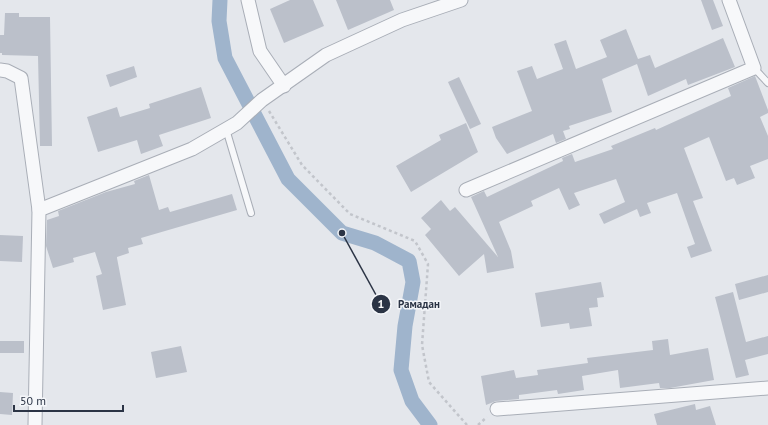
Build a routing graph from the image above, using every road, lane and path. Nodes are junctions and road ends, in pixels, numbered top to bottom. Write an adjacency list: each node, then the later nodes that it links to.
1 (248, 0): 7 (street)
2 (461, 0): 7 (street)
3 (729, 0): 4 (street)
4 (754, 68): 6 (lane); 10 (street)
5 (0, 70): 11 (street)
6 (768, 83)
7 (284, 86): 8 (street)
8 (262, 100): 9 (street); 16 (path)
9 (231, 126): 11 (street); 12 (lane)
10 (466, 190)
11 (39, 210): 15 (street)
12 (251, 213)
13 (768, 388): 14 (street)
14 (497, 409)
15 (35, 425)
16 (467, 425)

